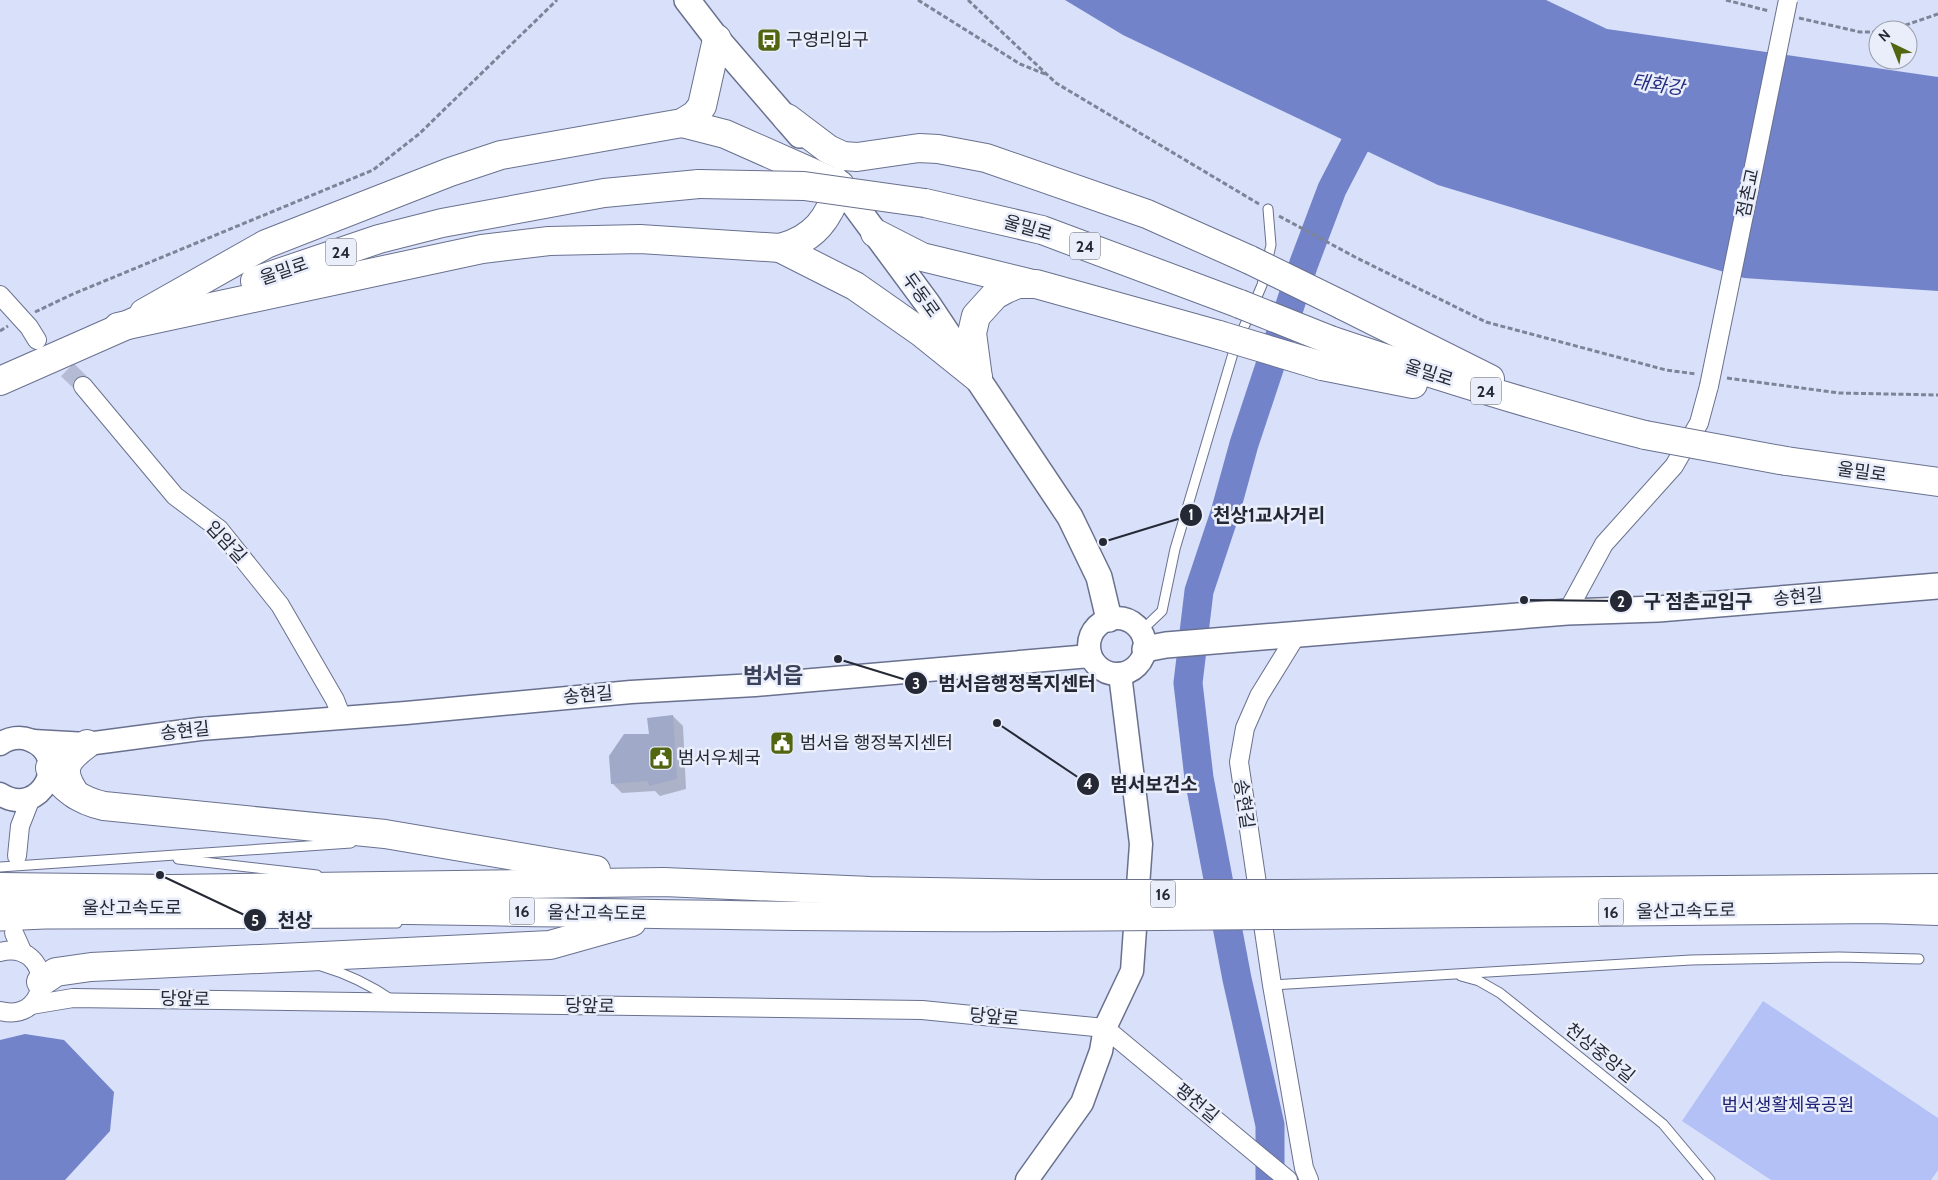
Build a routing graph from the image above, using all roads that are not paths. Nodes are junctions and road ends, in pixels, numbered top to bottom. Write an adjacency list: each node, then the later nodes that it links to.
1 (687, 0): 3 (main road, 두동로)
2 (1788, 0): 21 (street, 점촌교, bridge)
3 (717, 39): 4 (main road, 두동로); 5 (main road)
4 (787, 118): 6 (main road); 7 (main road, 두동로)
5 (682, 123): 7 (main road); 13 (main road)
6 (904, 149): 7 (main road); 18 (main road, bridge)
7 (844, 191): 9 (main road, 두동로); 10 (main road)
8 (1268, 209): 24 (lane)
9 (875, 232): 11 (main road); 15 (main road, 두동로)
10 (780, 248): 13 (main road); 15 (main road)
11 (1036, 284): 15 (main road); 18 (main road, bridge)
12 (0, 295): 14 (street)
13 (118, 327): 16 (main road, 울밀로 / 24); 18 (main road, 울밀로 / 24, bridge)
14 (37, 340)
15 (978, 378): 22 (main road, 두동로)
16 (0, 381)
17 (83, 386): 27 (street, 입암길)
18 (1554, 411): 19 (main road, 울밀로 / 24, bridge)
19 (1938, 482)
20 (1938, 586): 21 (main road, 송현길)
21 (1567, 612): 23 (main road)
22 (1109, 619): 24 (street); 25 (street)
23 (1296, 636): 24 (main road); 60 (street, 송현길)
24 (1150, 642): 26 (street)
25 (1090, 656): 26 (street); 27 (street, 송현길)
26 (1120, 674): 64 (street)
27 (342, 718): 30 (street, 송현길)
28 (33, 741): 29 (street, 송현길); 30 (street, 송현길); 31 (street)
29 (1, 743)
30 (87, 744): 31 (street, 송현길); 33 (main road)
31 (50, 768): 33 (main road); 34 (street)
32 (3, 796): 34 (street); 35 (street)
33 (77, 796): 36 (main road)
34 (31, 798): 35 (street)
35 (20, 826): 37 (street)
36 (411, 838): 38 (lane); 42 (main road)
37 (17, 856)
38 (157, 856): 39 (lane); 40 (lane)
39 (0, 867)
40 (323, 875)
41 (333, 876): 43 (lane)
42 (664, 882): 43 (main road, 울산고속도로 / 16); 47 (main road, 울산고속도로 / 16)
43 (411, 886): 44 (main road, 울산고속도로 / 16)
44 (0, 887)
45 (1938, 888): 46 (main road, 울산고속도로 / 16)
46 (1284, 904): 47 (main road, 16, bridge); 49 (main road, 울산고속도로 / 16)
47 (1043, 905): 50 (main road, 울산고속도로 / 16)
48 (0, 909): 50 (main road, 울산고속도로 / 16)
49 (1938, 911)
50 (662, 914): 51 (lane); 57 (main road)
51 (456, 921)
52 (0, 922): 54 (lane)
53 (407, 923): 54 (lane)
54 (46, 924): 55 (lane)
55 (0, 926)
56 (3, 952): 61 (street)
57 (271, 957): 61 (main road); 62 (lane)
58 (1919, 959): 59 (lane)
59 (1453, 973): 60 (lane); 68 (lane, 천상중앙길)
60 (1272, 985): 67 (street)
61 (38, 990): 62 (street, 당앞로); 63 (street, 당앞로)
62 (396, 1003): 64 (street, 당앞로)
63 (0, 1011)
64 (1106, 1028): 65 (street); 66 (street, 평천길)
65 (1027, 1180)
66 (1288, 1180)
67 (1309, 1180)
68 (1710, 1180)

